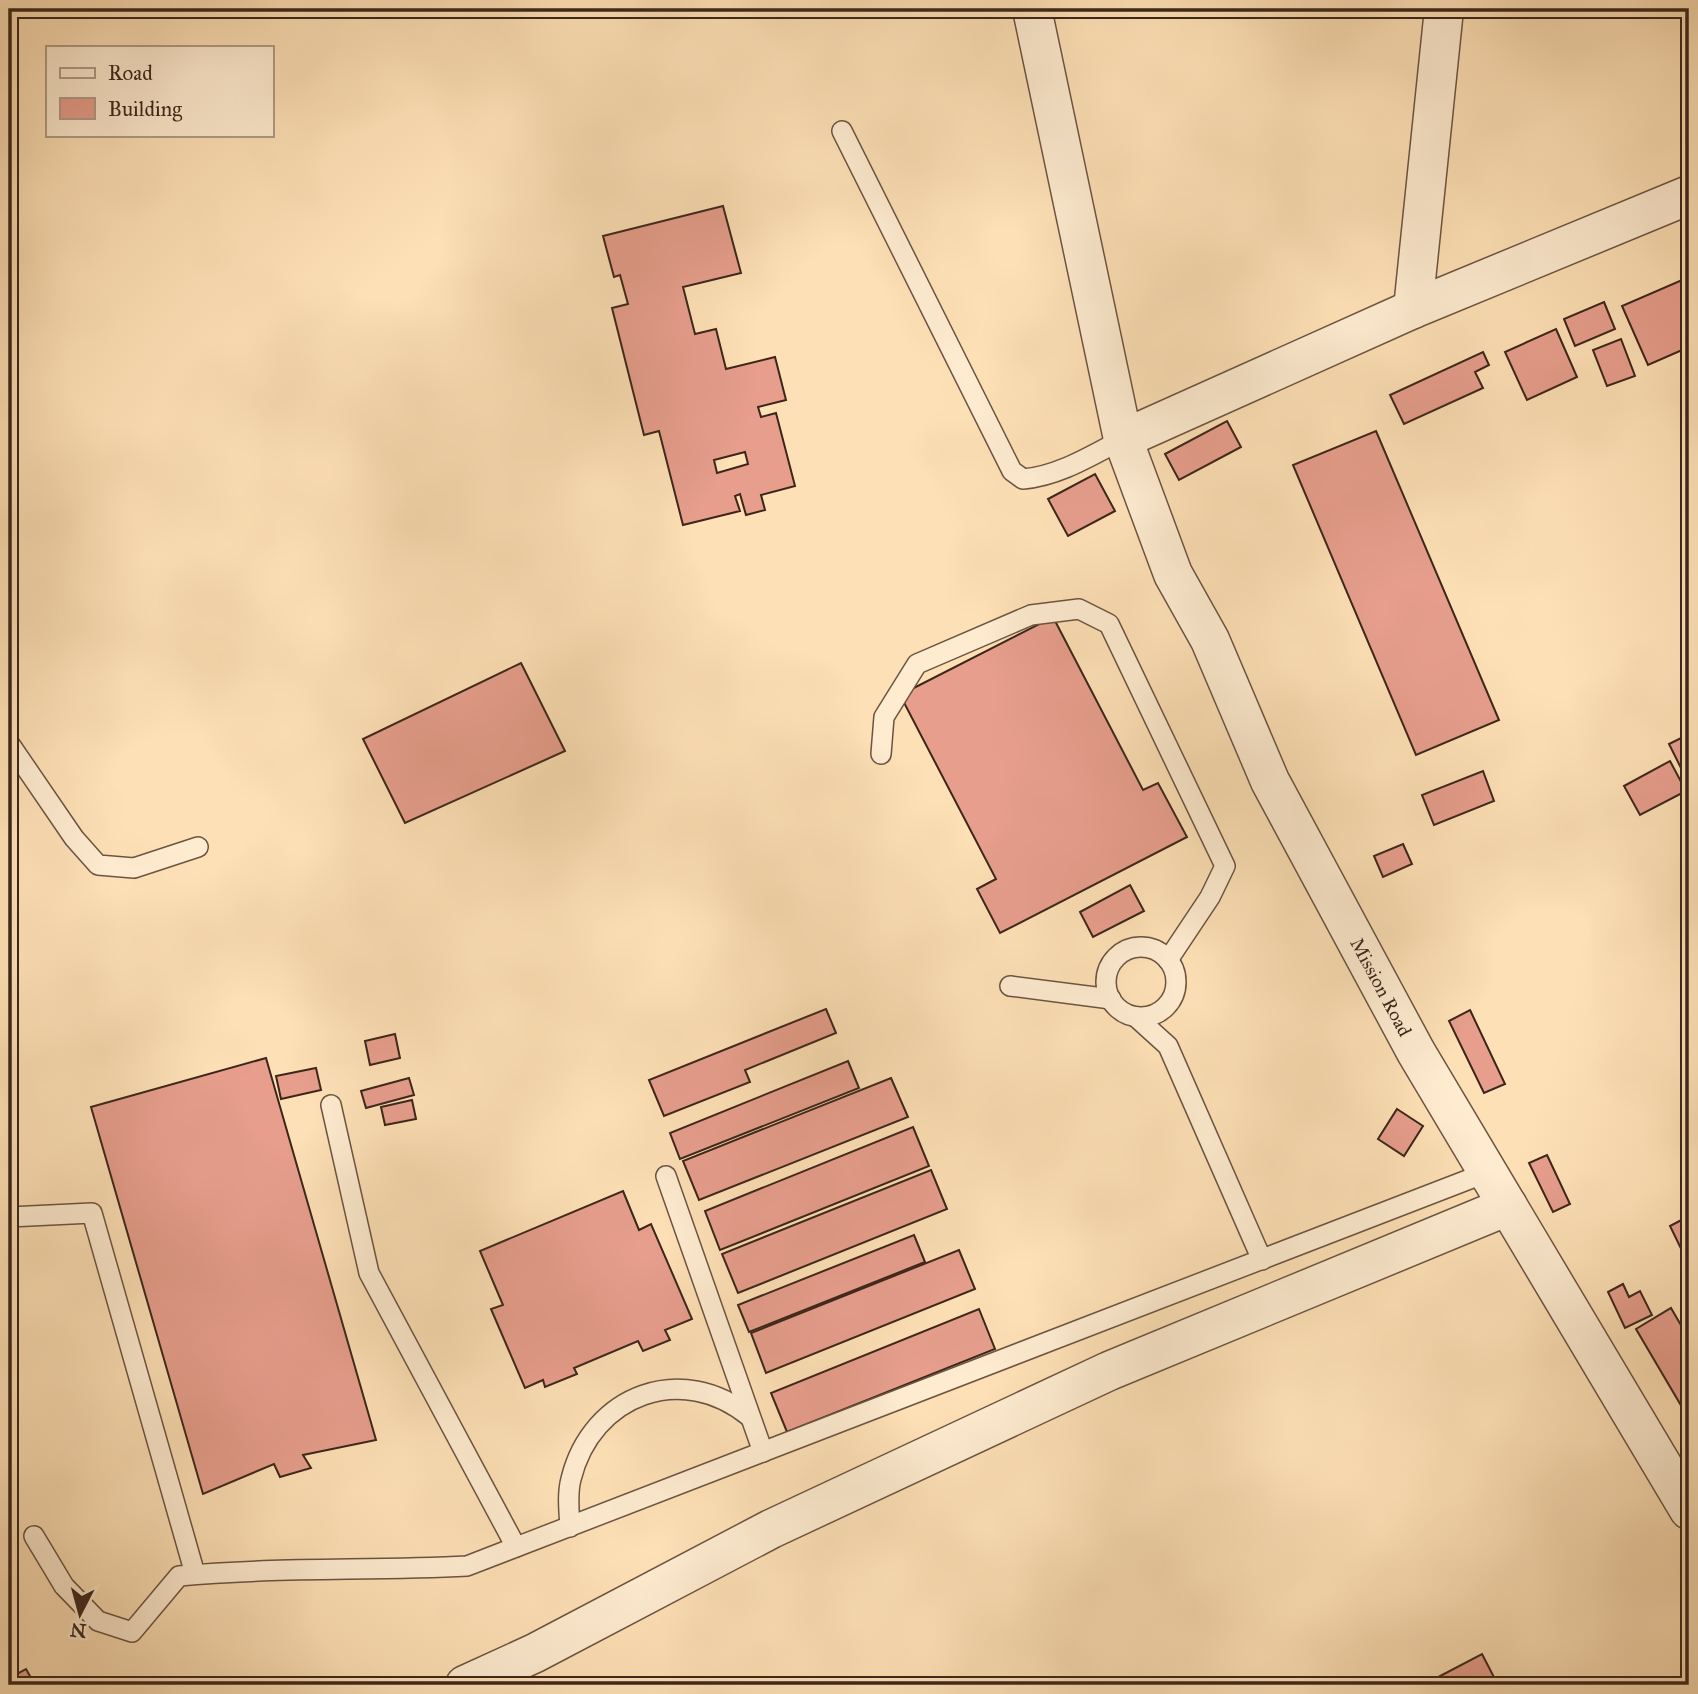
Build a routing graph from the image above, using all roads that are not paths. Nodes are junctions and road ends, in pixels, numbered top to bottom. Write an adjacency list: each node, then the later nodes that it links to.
1 (1032, 9): 6 (street, Mission Road)
2 (1444, 9): 5 (street)
3 (842, 131): 6 (lane)
4 (1689, 195): 5 (street)
5 (1413, 309): 6 (street)
6 (1123, 439): 17 (street, Mission Road)
7 (9, 743): 9 (lane)
8 (881, 754): 10 (lane)
9 (198, 847)
10 (1168, 961): 12 (lane); 13 (lane)
11 (1010, 986): 12 (lane)
12 (1111, 999): 14 (lane)
13 (1168, 1004): 14 (lane); 15 (lane)
14 (1136, 1017): 15 (lane)
15 (1168, 1046): 21 (lane)
16 (331, 1105): 27 (lane)
17 (1488, 1172): 19 (street, Mission Road); 21 (lane)
18 (666, 1176): 22 (lane)
19 (1508, 1206): 24 (street, Mission Road); 29 (street)
20 (9, 1217): 28 (lane)
21 (1262, 1260): 23 (lane)
22 (750, 1417): 23 (lane); 25 (lane)
23 (763, 1452): 25 (lane)
24 (1689, 1510)
25 (570, 1527): 27 (lane)
26 (34, 1536): 28 (lane)
27 (516, 1548): 28 (lane)
28 (195, 1574)
29 (465, 1685)

